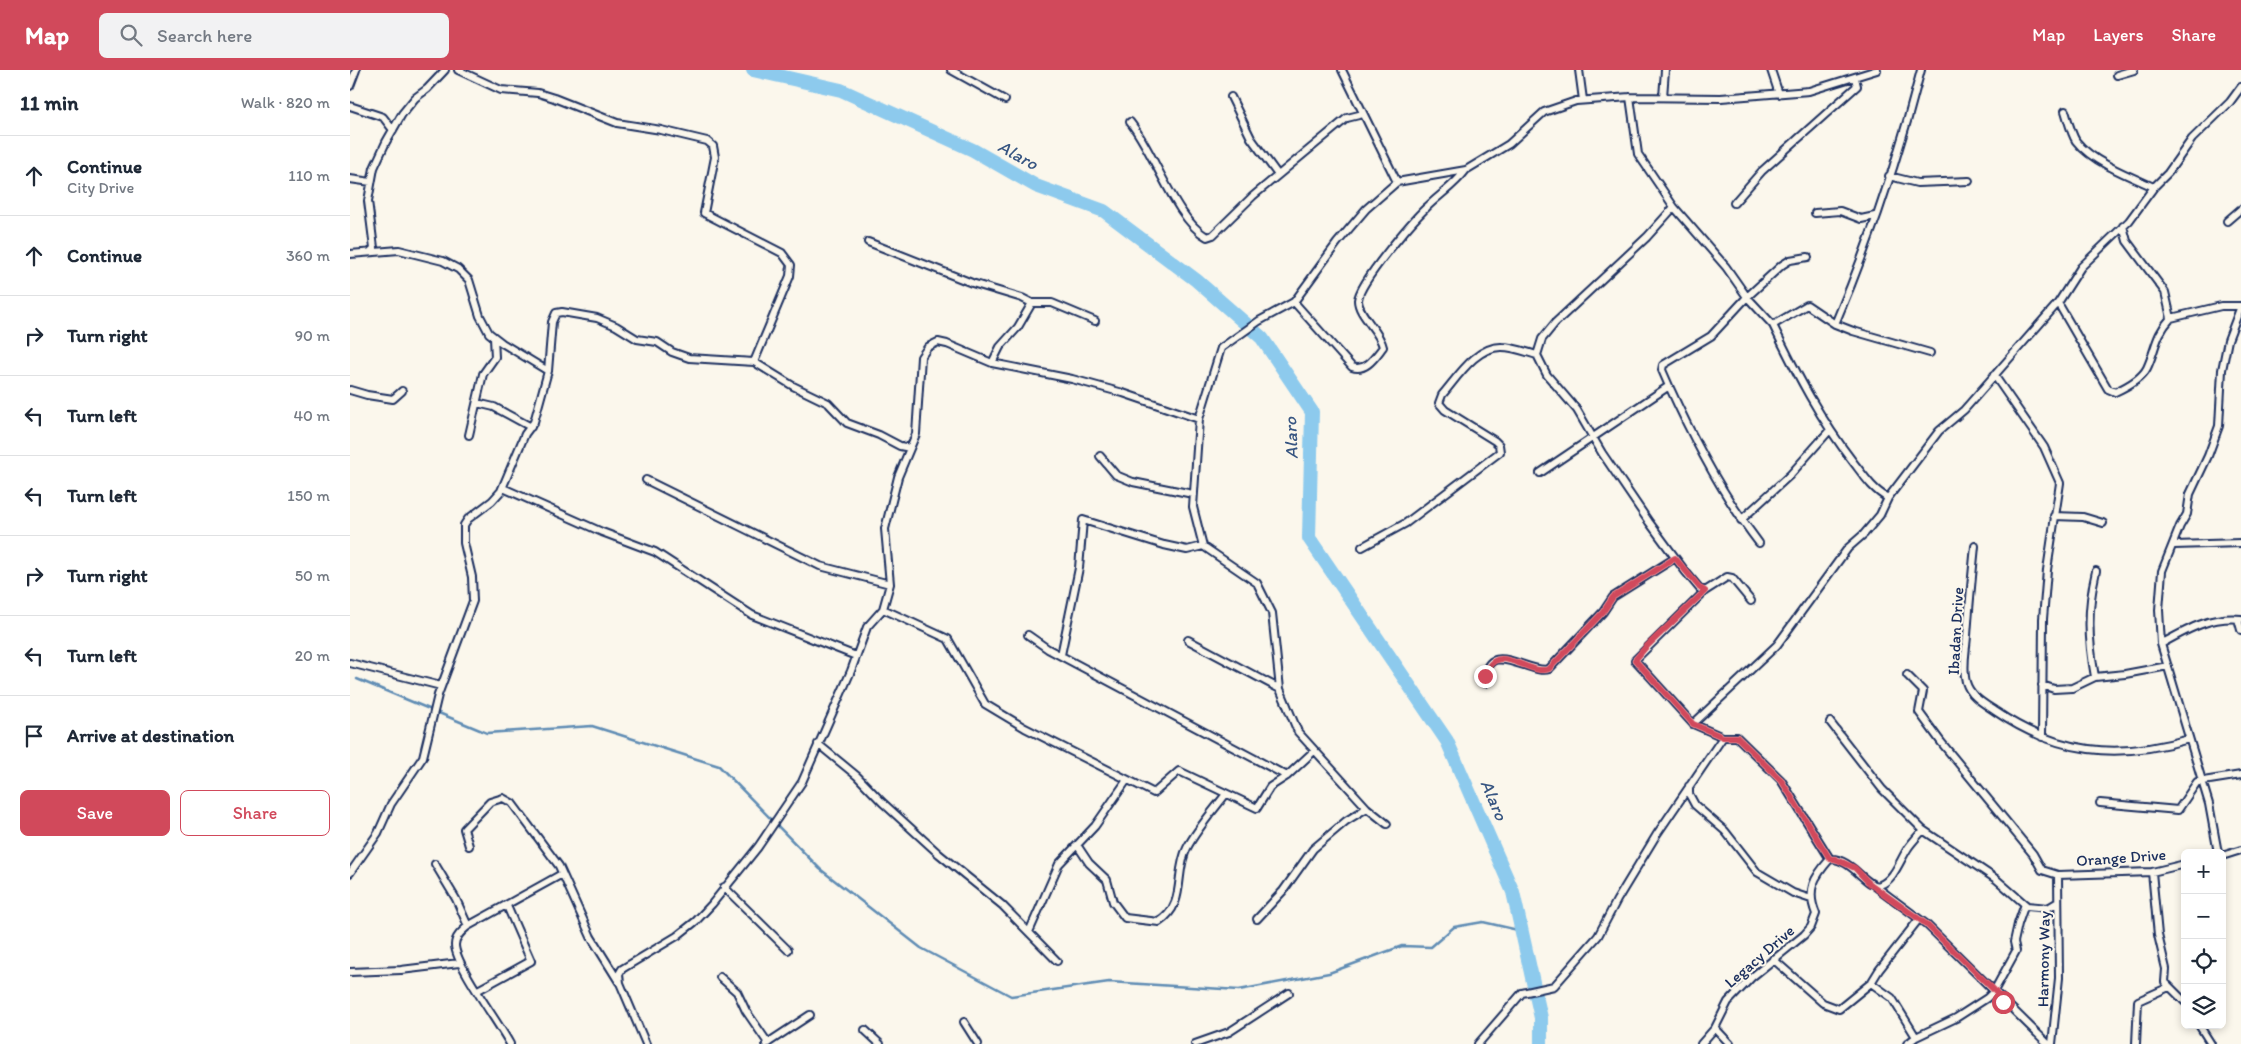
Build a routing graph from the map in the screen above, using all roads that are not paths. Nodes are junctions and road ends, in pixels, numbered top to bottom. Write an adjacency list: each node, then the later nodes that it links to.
1 (356, 70): 14 (street)
2 (445, 70): 26 (street)
3 (458, 70): 58 (street)
4 (951, 70): 20 (street)
5 (1342, 70): 24 (street)
6 (1579, 70): 21 (street)
7 (1665, 70): 19 (street)
8 (1771, 70): 16 (street)
9 (1877, 70): 12 (street)
10 (1921, 70): 29 (street)
11 (2134, 70): 13 (street)
12 (1859, 74): 16 (street); 35 (street)
13 (2117, 75)
14 (350, 86)
15 (2241, 87): 34 (street)
16 (1779, 94): 19 (street)
17 (1231, 96): 28 (street)
18 (1630, 97): 19 (street); 21 (street); 36 (street)
19 (1663, 97)
20 (1005, 100)
21 (1584, 100): 27 (street)
22 (350, 106): 26 (street)
23 (2065, 111): 34 (street)
24 (1363, 114): 28 (street); 33 (street)
25 (1130, 122): 28 (street)
26 (393, 130): 32 (street)
27 (1466, 170): 33 (street); 47 (street)
28 (1278, 175)
29 (1889, 176): 31 (street); 39 (street)
30 (350, 179): 32 (street)
31 (1969, 181)
32 (371, 182): 43 (street)
33 (1397, 182): 47 (street)
34 (2154, 187): 41 (street)
35 (1734, 203)
36 (1674, 207): 46 (street); 57 (street)
37 (2241, 209): 40 (street)
38 (1815, 213): 39 (street)
39 (1875, 216): 53 (street)
40 (2227, 222)
41 (2124, 226): 49 (street); 51 (street)
42 (868, 242): 48 (street)
43 (371, 252): 44 (street); 55 (street)
44 (350, 254)
45 (1808, 257): 46 (street)
46 (1747, 297): 54 (street); 62 (street)
47 (1294, 302): 66 (street)
48 (1032, 303): 52 (street); 59 (street)
49 (2058, 303): 51 (street); 61 (street)
50 (2241, 306): 51 (street); 83 (street)
51 (2171, 318)
52 (1095, 320)
53 (1835, 324): 54 (street); 56 (street)
54 (1773, 325): 68 (street)
55 (494, 338): 60 (street); 65 (street)
56 (1930, 353)
57 (1537, 355): 70 (street); 86 (street)
58 (754, 362): 60 (street); 71 (street)
59 (992, 363): 66 (street); 71 (street)
60 (548, 371): 67 (street)
61 (1994, 375): 77 (street); 78 (street)
62 (1669, 386): 70 (street); 79 (street)
63 (350, 390): 64 (street)
64 (402, 391)
65 (477, 403): 67 (street); 69 (street)
66 (1198, 419): 76 (street)
67 (530, 427): 75 (street)
68 (1829, 431): 77 (street); 79 (street)
69 (468, 435)
70 (1593, 437): 73 (street); 87 (street)
71 (910, 448): 89 (street)
72 (1100, 456): 76 (street)
73 (1540, 473)
74 (646, 480): 89 (street)
75 (503, 488): 99 (street); 106 (street)
76 (1193, 494): 84 (street)
77 (1888, 498): 109 (street)
78 (2054, 516): 80 (street); 105 (street)
79 (1741, 520): 81 (street)
80 (2103, 523)
81 (1759, 542)
82 (2241, 543): 83 (street)
83 (2174, 545): 97 (street)
84 (1203, 546): 98 (street); 107 (street)
85 (1975, 546): 111 (street, Ibadan Drive)
86 (1362, 547)
87 (1675, 558): 90 (street); 104 (street)
88 (2096, 571): 103 (street)
89 (890, 584): 92 (street)
90 (1705, 591): 91 (street); 109 (street)
91 (1751, 601)
92 (884, 609): 99 (street); 117 (street)
93 (2240, 619): 94 (street); 97 (street)
94 (2241, 630)
95 (1028, 635): 98 (street)
96 (1188, 640): 107 (street)
97 (2161, 644): 101 (street)
98 (1061, 655): 116 (street)
99 (856, 656): 113 (street)
100 (350, 664): 106 (street)
101 (2168, 666): 103 (street); 112 (street)
102 (1907, 675): 136 (street)
103 (2095, 676): 105 (street)
104 (1485, 683)
105 (2042, 685): 111 (street)
106 (441, 686): 134 (street)
107 (1280, 689): 114 (street)
108 (1830, 722): 124 (street)
109 (1693, 724): 110 (street)
110 (1723, 737): 119 (street); 130 (street)
111 (2042, 737): 112 (street, Ibadan Drive)
112 (2189, 739): 118 (street)
113 (818, 744): 138 (street); 146 (street)
114 (1314, 751): 116 (street); 122 (street)
115 (2241, 775): 118 (street)
116 (1287, 776): 120 (street)
117 (1127, 780): 120 (street); 125 (street)
118 (2202, 781): 121 (street); 127 (street)
119 (1689, 785): 139 (street); 172 (street)
120 (1226, 794): 125 (street)
121 (2100, 803)
122 (1368, 808): 123 (street); 143 (street)
123 (1387, 824)
124 (1923, 830): 137 (street); 141 (street)
125 (1077, 845): 146 (street)
126 (469, 846): 135 (street)
127 (2217, 849)
128 (2241, 850): 129 (street)
129 (2226, 855)
130 (1830, 859): 137 (street); 139 (street, Legacy Drive)
131 (435, 864): 145 (street)
132 (2181, 865): 133 (street, Orange Drive)
133 (2152, 872): 136 (street, Orange Drive); 155 (street)
134 (350, 873)
135 (562, 874): 142 (street); 153 (street)
136 (2058, 875): 140 (street, Harmony Way)
137 (1875, 886): 144 (street)
138 (724, 888): 147 (street); 153 (street)
139 (1811, 899): 148 (street, Legacy Drive)
140 (2058, 902): 141 (street); 176 (street, Harmony Way)
141 (2025, 904): 157 (street)
142 (507, 906): 145 (street); 156 (street)
143 (1258, 919)
144 (1919, 919): 154 (street); 157 (street)
145 (468, 926): 150 (street)
146 (1029, 932): 149 (street)
147 (788, 950)
148 (1773, 959): 154 (street); 162 (street, Legacy Drive)
149 (1057, 961)
150 (459, 963): 151 (street); 156 (street)
151 (350, 972)
152 (720, 977): 166 (street)
153 (620, 983): 168 (street)
154 (1871, 983): 165 (street)
155 (2169, 987): 159 (street); 177 (street)
156 (478, 990): 167 (street)
157 (1994, 990): 165 (street); 176 (street)
158 (1289, 993): 171 (street)
159 (2181, 998)
160 (810, 1015): 166 (street)
161 (964, 1022): 170 (street)
162 (1715, 1028): 173 (street, Legacy Drive); 174 (street)
163 (2202, 1029): 178 (street)
164 (865, 1030): 169 (street)
165 (1916, 1037): 175 (street)
166 (767, 1043)
167 (510, 1044)
168 (646, 1044)
169 (880, 1044)
170 (978, 1044)
171 (1195, 1044)
172 (1478, 1044)
173 (1701, 1044)
174 (1730, 1044)
175 (1907, 1044)
176 (2047, 1044)
177 (2136, 1044)
178 (2211, 1044)

